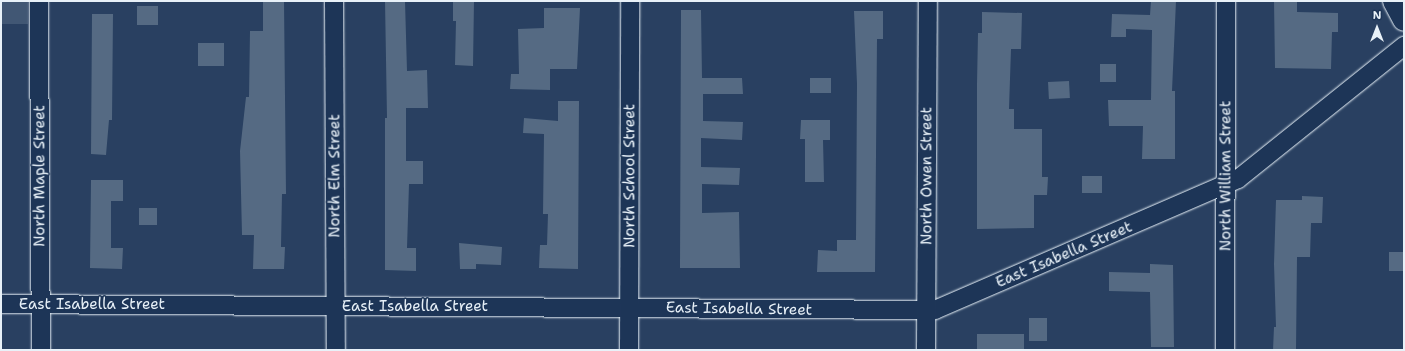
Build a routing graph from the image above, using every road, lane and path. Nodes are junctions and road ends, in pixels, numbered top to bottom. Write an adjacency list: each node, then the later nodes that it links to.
1 (39, 1): 11 (street, North Maple Street)
2 (334, 1): 12 (street, North Elm Street)
3 (630, 1): 13 (street, North School Street)
4 (928, 1): 14 (street, North Owen Street)
5 (1226, 1): 9 (street, North William Street)
6 (1394, 1): 7 (main road)
7 (1404, 20)
8 (1404, 46): 9 (street, East Isabella Street)
9 (1226, 185): 14 (street, East Isabella Street); 19 (street, North William Street)
10 (1, 304): 11 (street, East Isabella Street)
11 (41, 304): 12 (street, East Isabella Street); 15 (street, North Maple Street)
12 (336, 307): 13 (street, East Isabella Street); 16 (street, North Elm Street)
13 (630, 308): 14 (street, East Isabella Street); 17 (street, North School Street)
14 (926, 311): 18 (street, North Owen Street)
15 (41, 350)
16 (336, 350)
17 (629, 350)
18 (926, 350)
19 (1225, 350)

